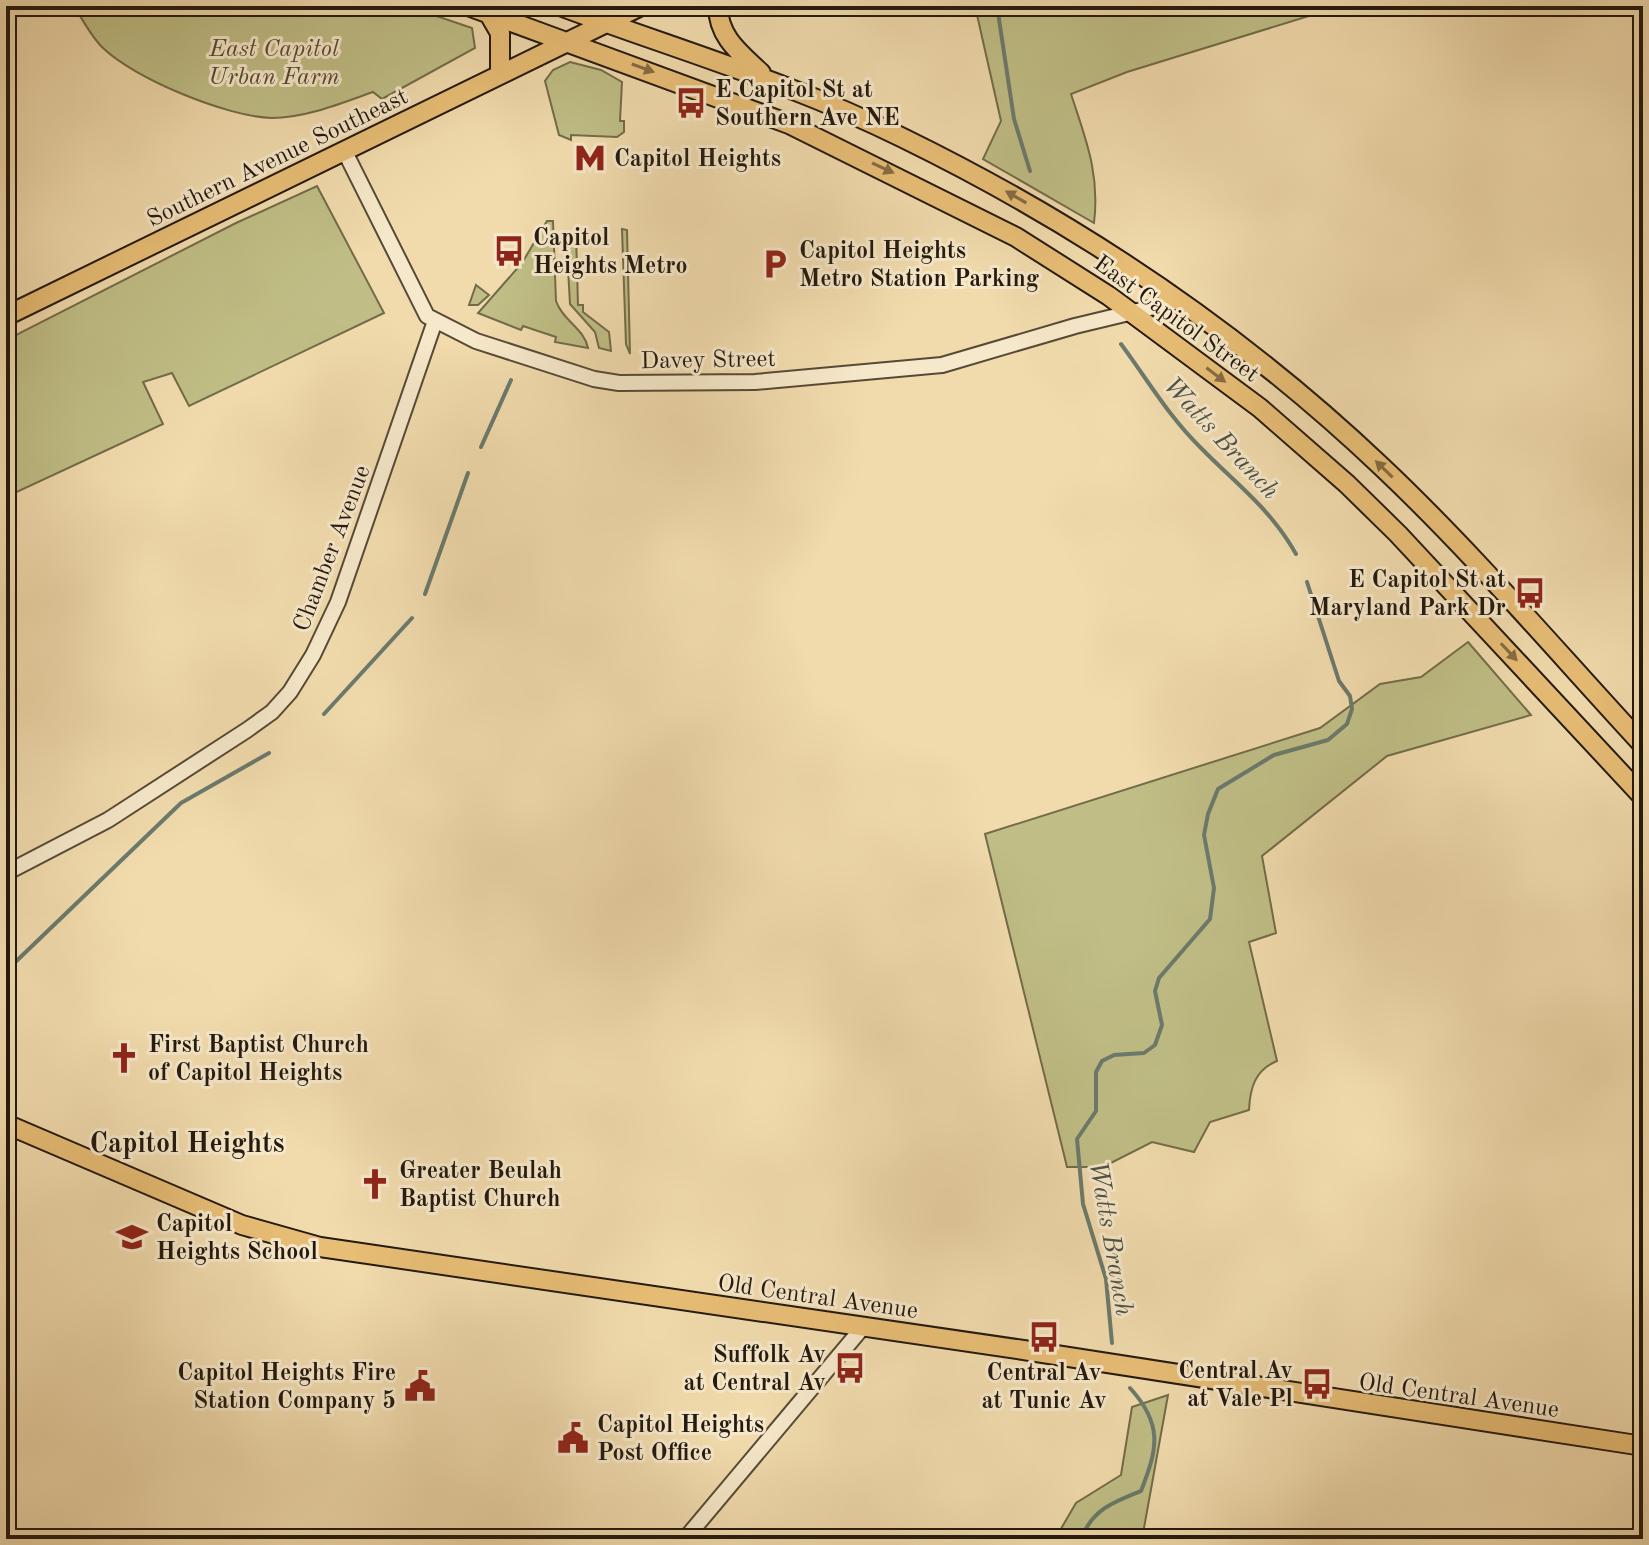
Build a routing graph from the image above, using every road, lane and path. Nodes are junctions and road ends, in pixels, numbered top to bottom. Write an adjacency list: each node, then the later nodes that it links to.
1 (468, 6): 5 (main road, East Capitol Street)
2 (560, 6): 6 (main road, East Capitol Street)
3 (641, 6): 6 (main road, Southern Avenue Southeast)
4 (718, 6): 9 (main road)
5 (489, 14): 7 (main road, East Capitol Street); 8 (main road)
6 (605, 23): 7 (main road, Southern Avenue Southeast); 9 (main road, East Capitol Street)
7 (569, 42): 8 (main road, Southern Avenue Southeast); 12 (main road, East Capitol Street, one-way to 12)
8 (500, 74): 10 (main road, Southern Avenue Southeast)
9 (769, 80): 11 (main road, East Capitol Street, one-way to 9)
10 (344, 150): 13 (main road, Southern Avenue Southeast); 14 (street, Davey Street)
11 (1179, 301): 12 (street, Davey Street); 15 (main road, East Capitol Street, one-way to 11)
12 (1131, 312): 14 (street, Davey Street); 16 (main road, East Capitol Street, one-way to 16)
13 (6, 316)
14 (435, 321): 17 (street, Chamber Avenue)
15 (1643, 745)
16 (1643, 797)
17 (6, 873)
18 (6, 1124): 19 (main road, Old Central Avenue)
19 (863, 1327): 20 (main road, Old Central Avenue); 21 (street)
20 (1643, 1446)
21 (685, 1539)

